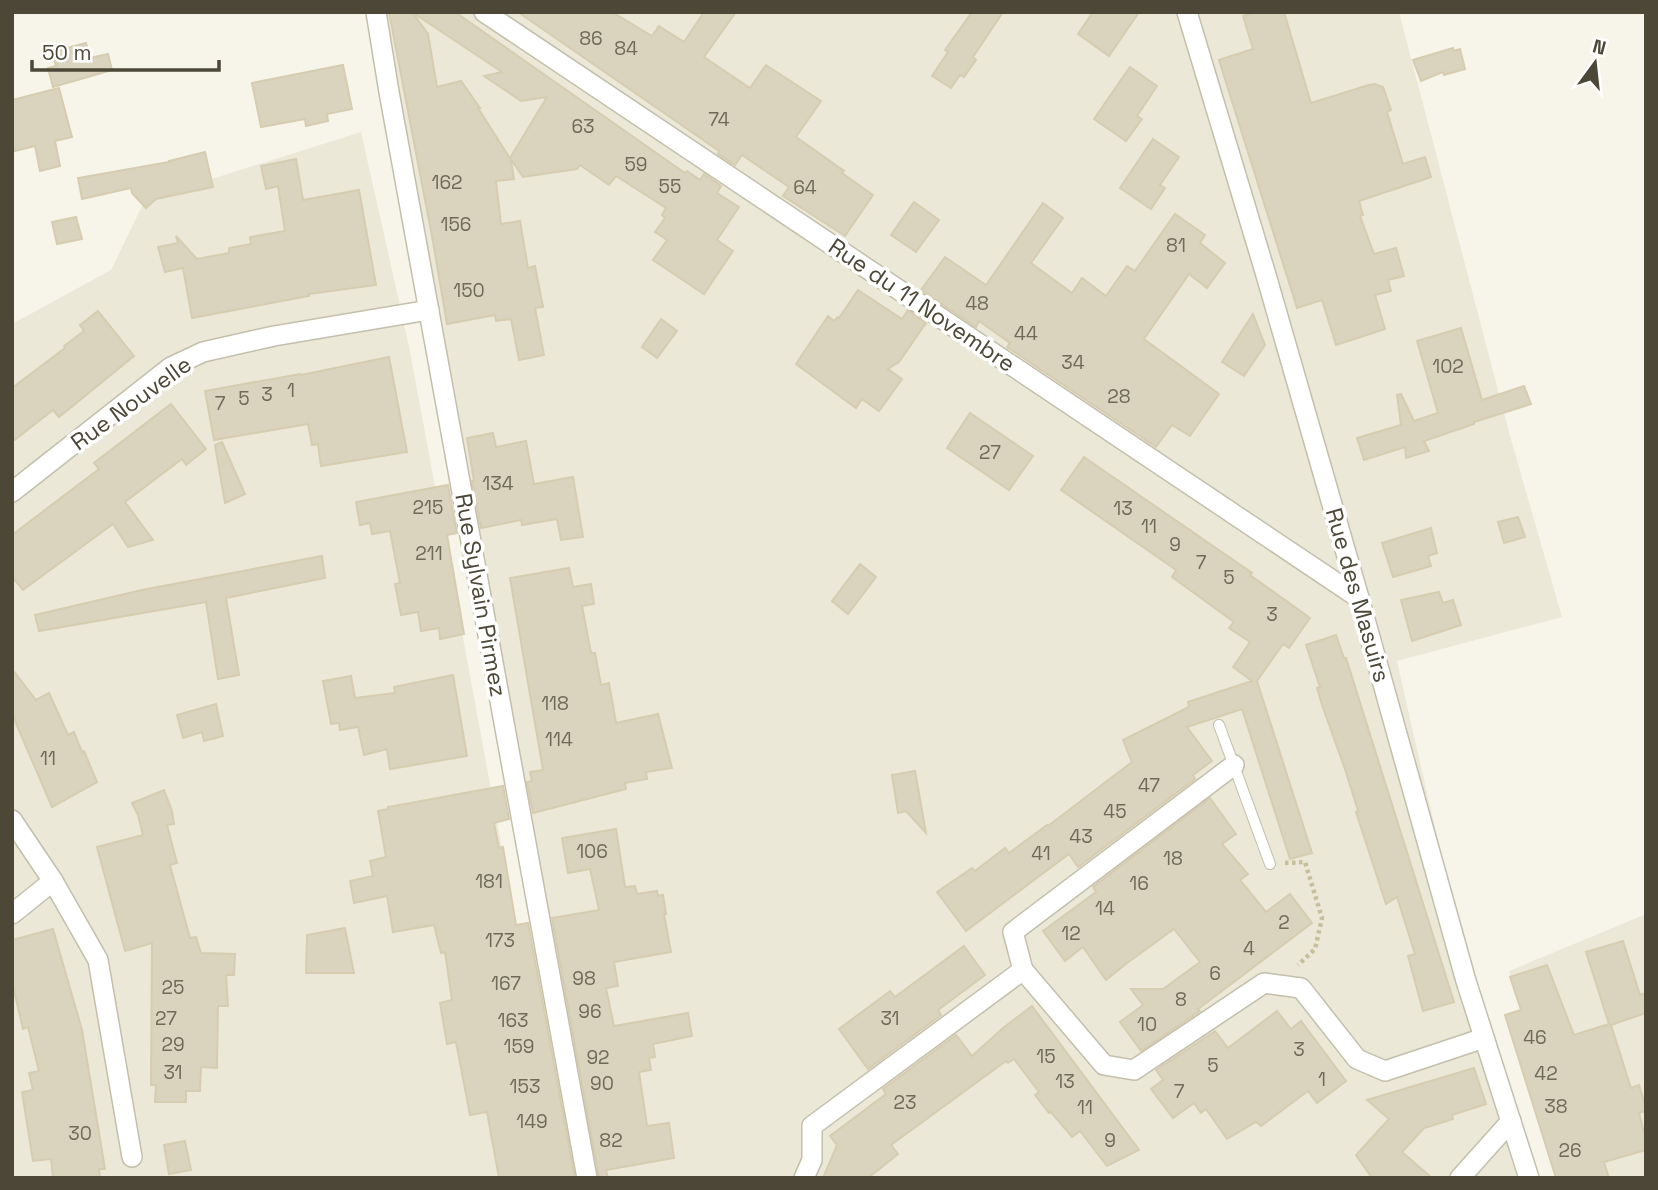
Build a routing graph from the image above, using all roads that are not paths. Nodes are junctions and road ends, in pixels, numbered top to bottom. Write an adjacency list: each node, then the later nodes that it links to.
1 (376, 12): 4 (street, Rue Sylvain Pirmez)
2 (484, 12): 6 (street, Rue du 11 Novembre)
3 (1187, 12): 6 (street, Rue des Masuirs)
4 (429, 310): 5 (street, Rue Nouvelle); 17 (street, Rue Sylvain Pirmez)
5 (12, 492)
6 (1359, 598): 14 (street, Rue des Masuirs)
7 (1219, 724): 8 (lane)
8 (1234, 765): 10 (lane); 13 (street)
9 (12, 820): 11 (street)
10 (1270, 864)
11 (53, 881): 12 (street); 16 (street)
12 (12, 914)
13 (1023, 970): 14 (street); 18 (street)
14 (1484, 1038): 15 (street, Rue des Masuirs)
15 (1511, 1121): 19 (street); 20 (street, Rue des Masuirs)
16 (132, 1157)
17 (587, 1178)
18 (804, 1178)
19 (1460, 1178)
20 (1529, 1178)

